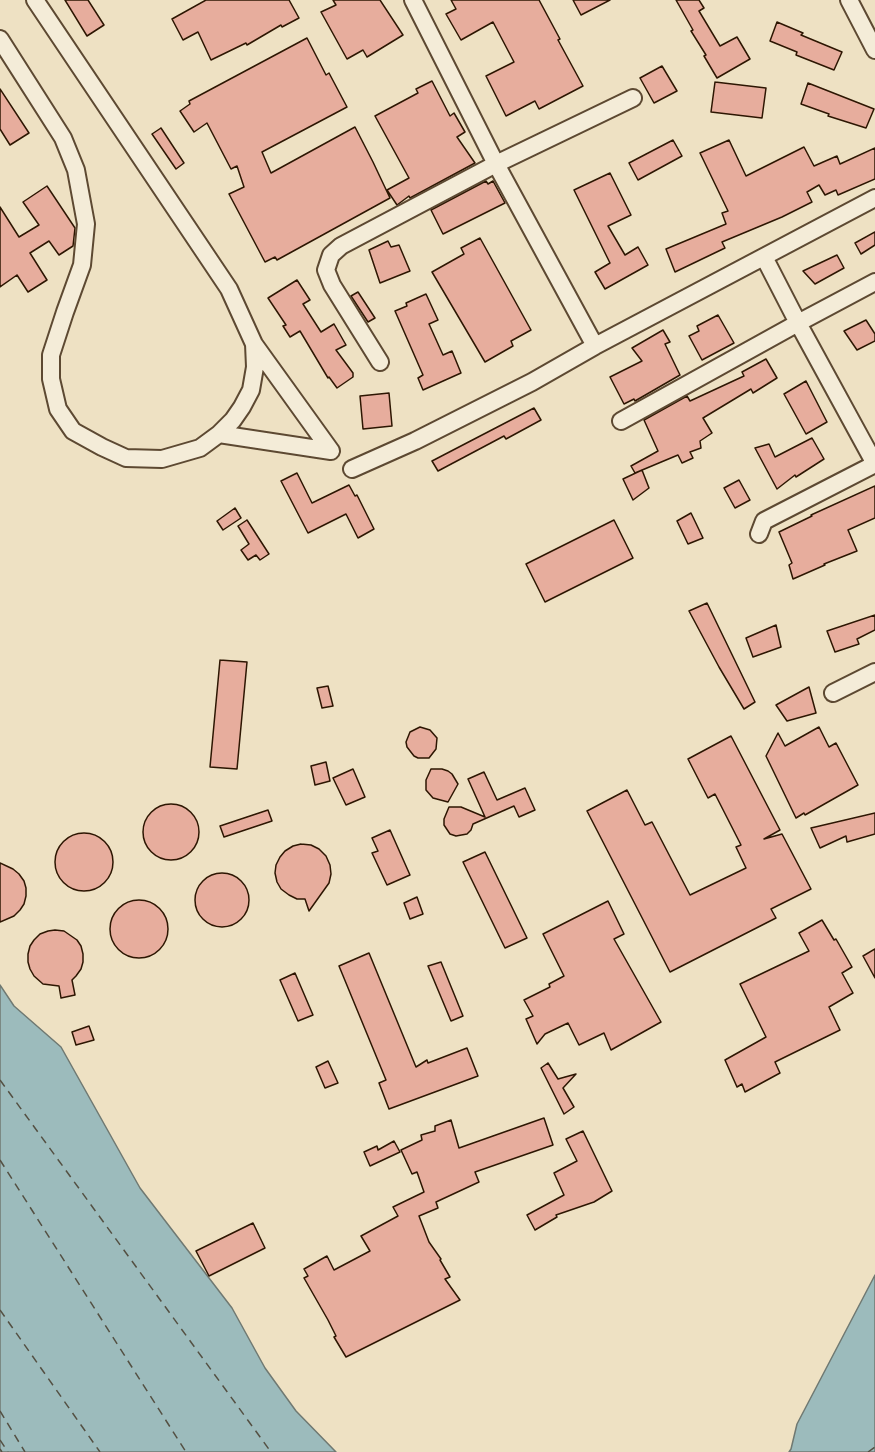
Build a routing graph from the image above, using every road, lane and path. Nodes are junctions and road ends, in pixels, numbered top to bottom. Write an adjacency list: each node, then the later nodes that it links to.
1 (35, 0): 12 (street)
2 (413, 0): 7 (street)
3 (849, 0): 5 (street)
4 (0, 39): 16 (street)
5 (875, 50)
6 (633, 98): 7 (street)
7 (496, 164): 13 (street); 14 (street)
8 (875, 198): 9 (street)
9 (764, 257): 11 (street); 13 (street)
10 (875, 282): 11 (street)
11 (798, 323): 15 (street); 17 (street)
12 (254, 344): 16 (street); 16 (street)
13 (596, 346): 18 (street)
14 (380, 362)
15 (621, 421)
16 (219, 434)
17 (875, 464): 19 (street)
18 (352, 469)
19 (759, 534)
20 (875, 672): 21 (street)
21 (832, 693)

